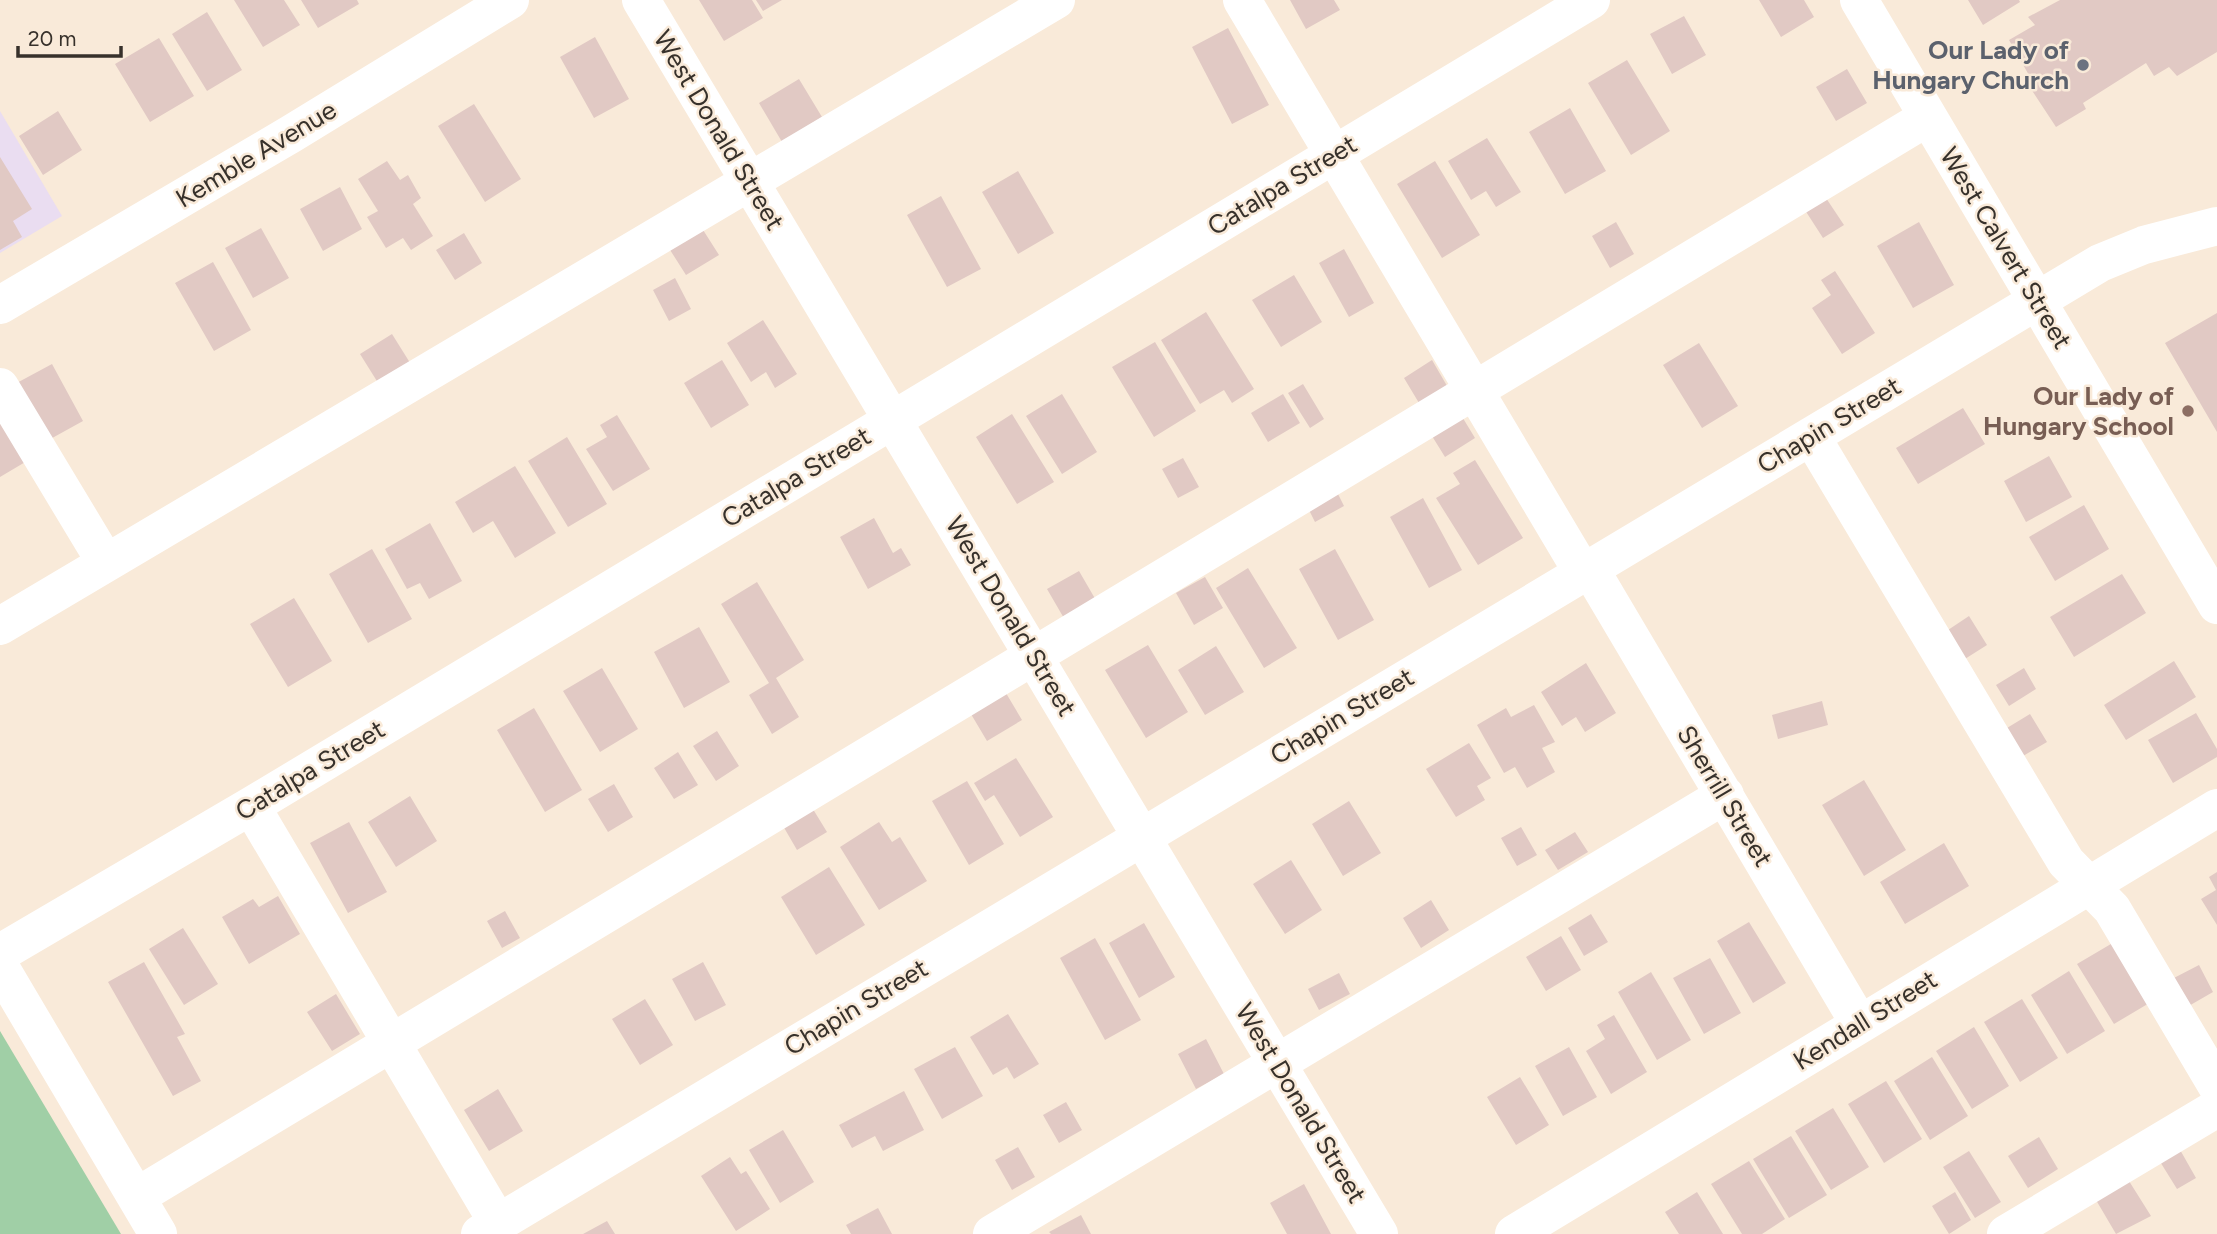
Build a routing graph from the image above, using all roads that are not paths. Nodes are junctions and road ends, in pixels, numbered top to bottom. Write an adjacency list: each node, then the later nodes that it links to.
1 (510, 0): 12 (street, Kemble Avenue)
2 (641, 0): 9 (street, West Donald Street)
3 (1056, 0): 9 (street)
4 (1242, 0): 8 (street, Sherrill Street)
5 (1591, 0): 8 (street, Catalpa Street)
6 (1859, 0): 7 (street, West Calvert Street)
7 (1928, 117): 11 (street, West Calvert Street); 14 (street)
8 (1334, 154): 14 (street, Sherrill Street); 15 (street, Catalpa Street)
9 (749, 180): 15 (street, West Donald Street); 17 (street)
10 (2217, 226): 11 (street, Chapin Street)
11 (2037, 300): 16 (street, Chapin Street); 19 (street, West Calvert Street)
12 (0, 305)
13 (0, 387): 17 (street)
14 (1475, 391): 18 (street, Sherrill Street); 21 (street)
15 (892, 419): 21 (street, West Donald Street); 23 (street, Catalpa Street)
16 (1811, 436): 18 (street, Chapin Street); 26 (street)
17 (106, 563): 20 (street)
18 (1587, 571): 22 (street, Sherrill Street); 25 (street, Chapin Street)
19 (2217, 605)
20 (0, 626)
21 (1035, 656): 25 (street, West Donald Street); 30 (street)
22 (1725, 795): 29 (street, Sherrill Street); 31 (street)
23 (251, 806): 27 (street, Catalpa Street); 30 (street)
24 (2217, 808): 26 (street, Kendall Street)
25 (1143, 837): 31 (street, West Donald Street); 35 (street, Chapin Street)
26 (2088, 886): 29 (street, Kendall Street); 32 (street)
27 (0, 953)
28 (0, 967): 34 (street)
29 (1858, 1023): 39 (street, Kendall Street)
30 (393, 1042): 34 (street); 35 (street)
31 (1278, 1063): 37 (street); 38 (street, West Donald Street)
32 (2217, 1086)
33 (2217, 1108): 40 (street)
34 (136, 1197): 36 (street)
35 (489, 1228)
36 (158, 1234)
37 (992, 1234)
38 (1379, 1234)
39 (1514, 1234)
40 (2006, 1234)

